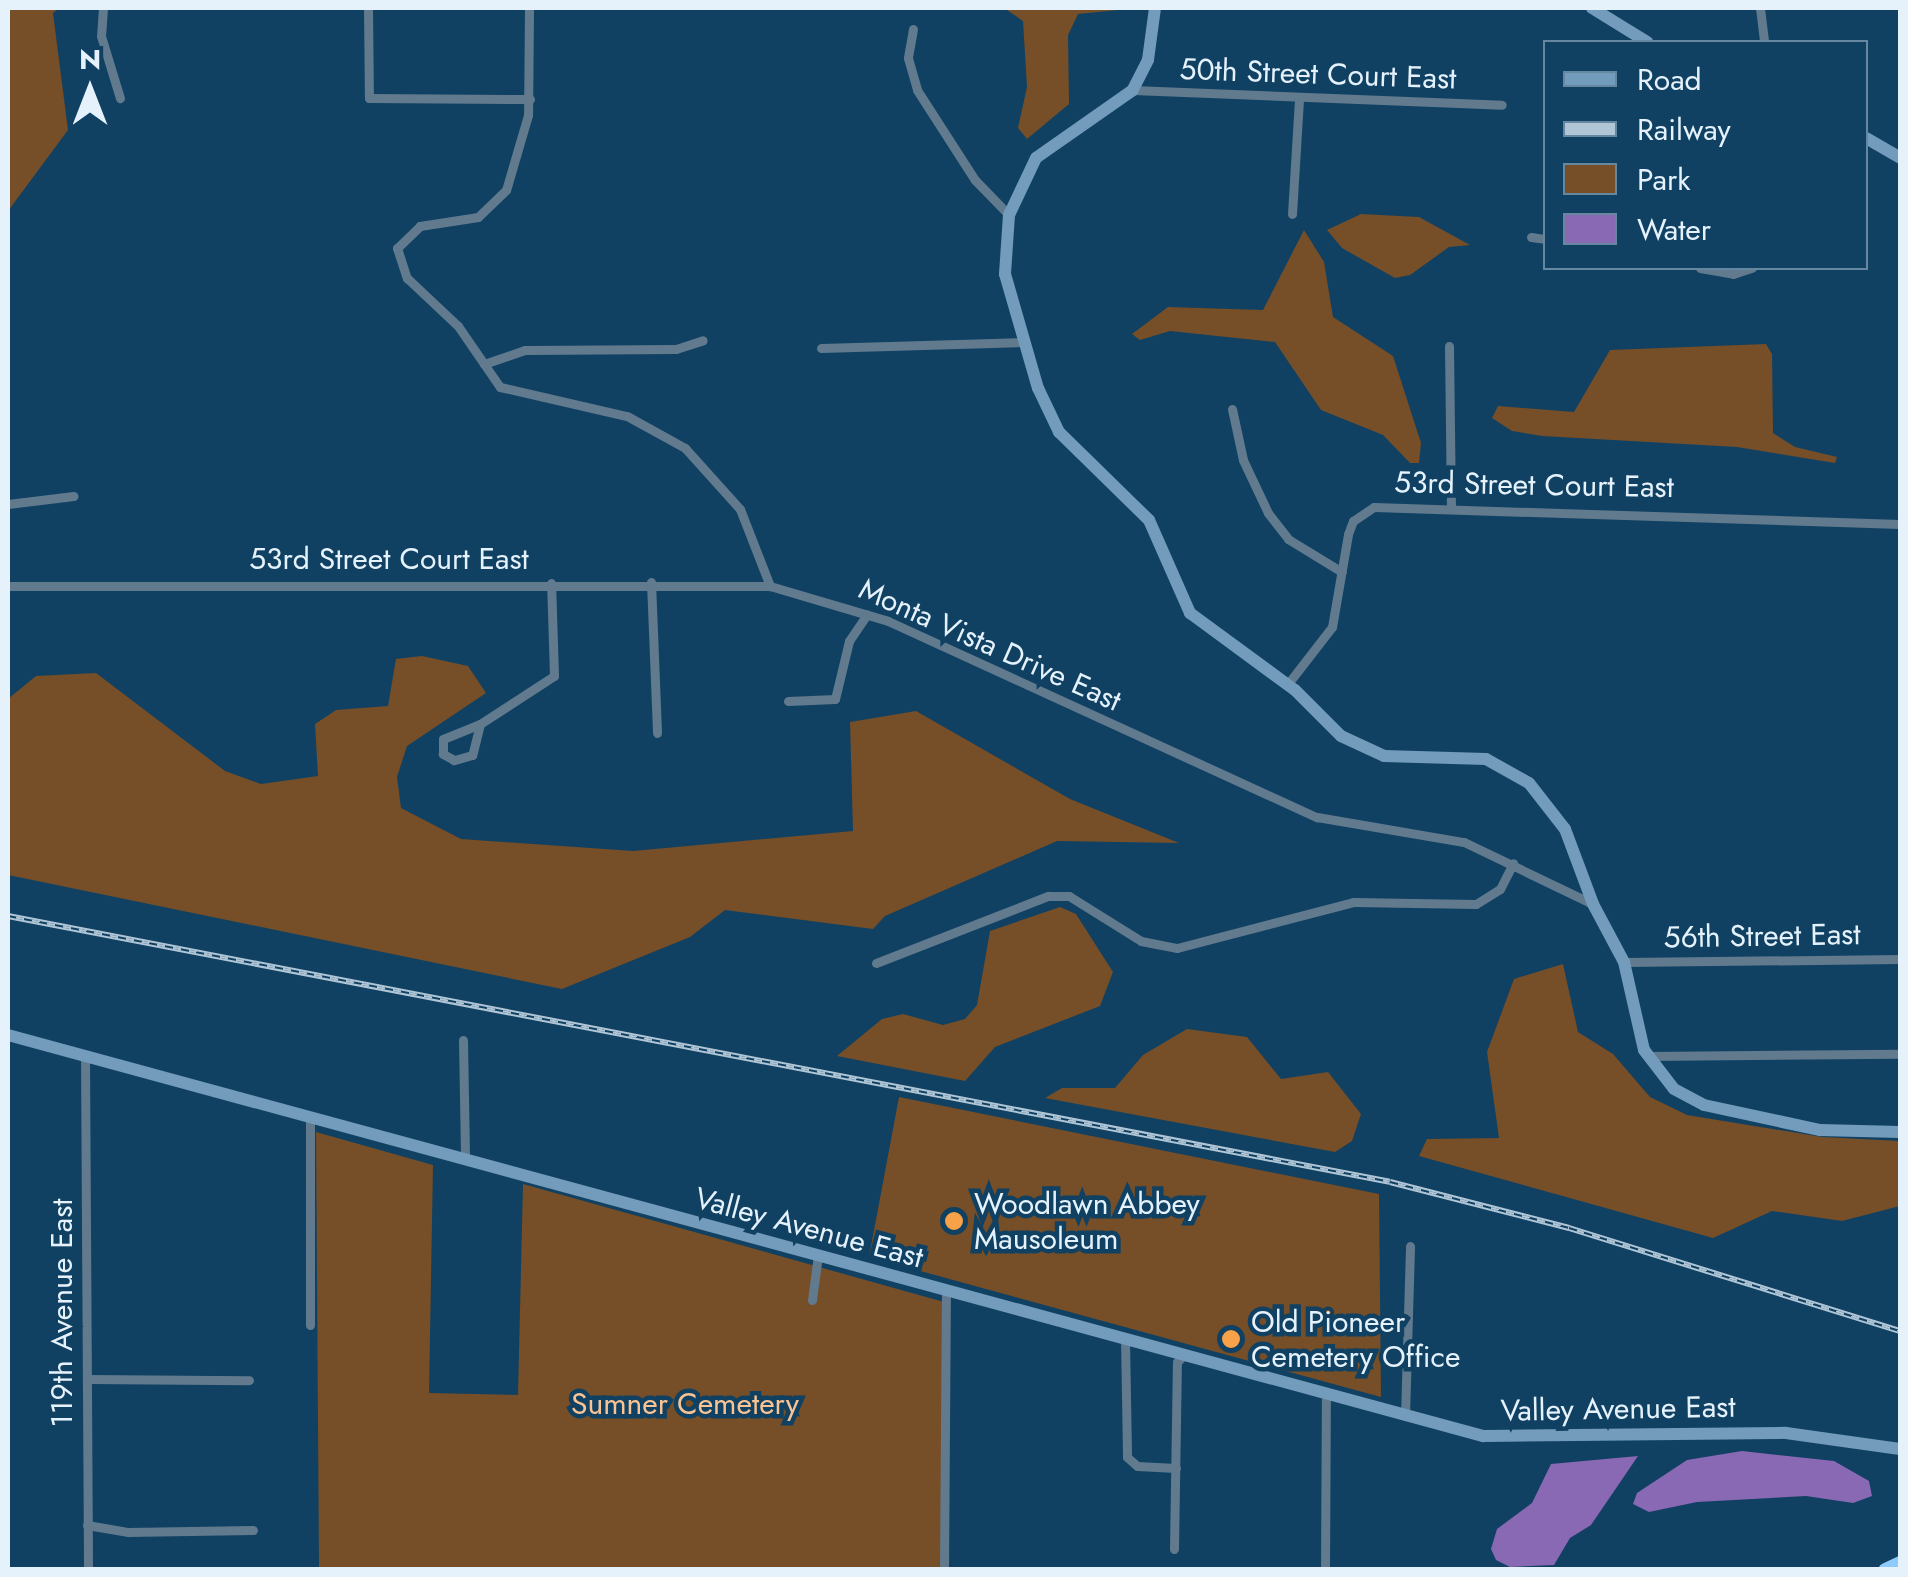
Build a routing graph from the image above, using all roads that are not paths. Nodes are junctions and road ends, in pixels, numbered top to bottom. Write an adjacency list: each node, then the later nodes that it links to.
1 (103, 8): 11 (street)
2 (368, 8): 12 (street)
3 (528, 8): 12 (street)
4 (1154, 8): 10 (main road)
5 (1592, 8): 8 (main road)
6 (1760, 8): 9 (street)
7 (913, 29): 18 (street)
8 (1644, 40)
9 (1764, 40)
10 (1133, 90): 13 (street, 50th Street Court East); 18 (main road)
11 (120, 98)
12 (530, 99): 27 (street)
13 (1299, 99): 14 (street, 50th Street Court East); 17 (street)
14 (1502, 104)
15 (1868, 139): 16 (main road)
16 (1900, 158)
17 (1292, 214)
18 (1010, 215): 24 (main road)
19 (1530, 237): 20 (street)
20 (1543, 238)
21 (1711, 270): 22 (street)
22 (1746, 270)
23 (703, 340): 27 (street)
24 (1023, 342): 26 (street); 39 (main road)
25 (1450, 346): 31 (street)
26 (820, 348)
27 (484, 364): 37 (street)
28 (1232, 409): 33 (street)
29 (74, 496): 30 (street)
30 (8, 504)
31 (1451, 508): 32 (street, 53rd Street Court East); 33 (street, 53rd Street Court East)
32 (1900, 524)
33 (1342, 572): 39 (street, 53rd Street Court East)
34 (651, 582): 35 (street, 53rd Street Court East); 37 (street, 53rd Street Court East); 42 (street)
35 (551, 583): 36 (street, 53rd Street Court East); 41 (street)
36 (8, 586)
37 (770, 586): 38 (street, Monta Vista Drive East)
38 (867, 614): 40 (street); 43 (street, Monta Vista Drive East)
39 (1287, 685): 44 (main road)
40 (788, 701)
41 (480, 724): 41 (street)
42 (657, 732)
43 (1513, 863): 44 (street, Monta Vista Drive East); 46 (street)
44 (1593, 904): 47 (main road)
45 (1900, 959): 47 (street, 56th Street East)
46 (876, 962)
47 (1624, 962): 52 (main road)
48 (8, 1035): 51 (main road, Valley Avenue East)
49 (462, 1040): 55 (street)
50 (1900, 1054): 52 (street)
51 (85, 1056): 53 (main road, Valley Avenue East); 63 (street, 119th Avenue East)
52 (1647, 1056): 54 (main road)
53 (310, 1118): 55 (main road, Valley Avenue East); 60 (street)
54 (1900, 1132)
55 (465, 1159): 57 (main road, Valley Avenue East)
56 (1410, 1246): 66 (street)
57 (818, 1255): 58 (main road, Valley Avenue East); 59 (street)
58 (946, 1291): 61 (main road, Valley Avenue East); 74 (street)
59 (812, 1300)
60 (310, 1325)
61 (1124, 1340): 62 (main road, Valley Avenue East); 68 (street)
62 (1184, 1355): 65 (main road, Valley Avenue East); 68 (street)
63 (88, 1379): 64 (street); 69 (street, 119th Avenue East)
64 (249, 1380)
65 (1326, 1394): 66 (main road, Valley Avenue East); 75 (street)
66 (1405, 1416): 67 (main road, Valley Avenue East)
67 (1900, 1449)
68 (1176, 1468): 71 (street)
69 (87, 1525): 70 (street); 73 (street, 119th Avenue East)
70 (253, 1530)
71 (1174, 1549)
72 (1900, 1563): 76 (highway)
73 (88, 1570)
74 (944, 1570)
75 (1325, 1570)
76 (1885, 1570)

